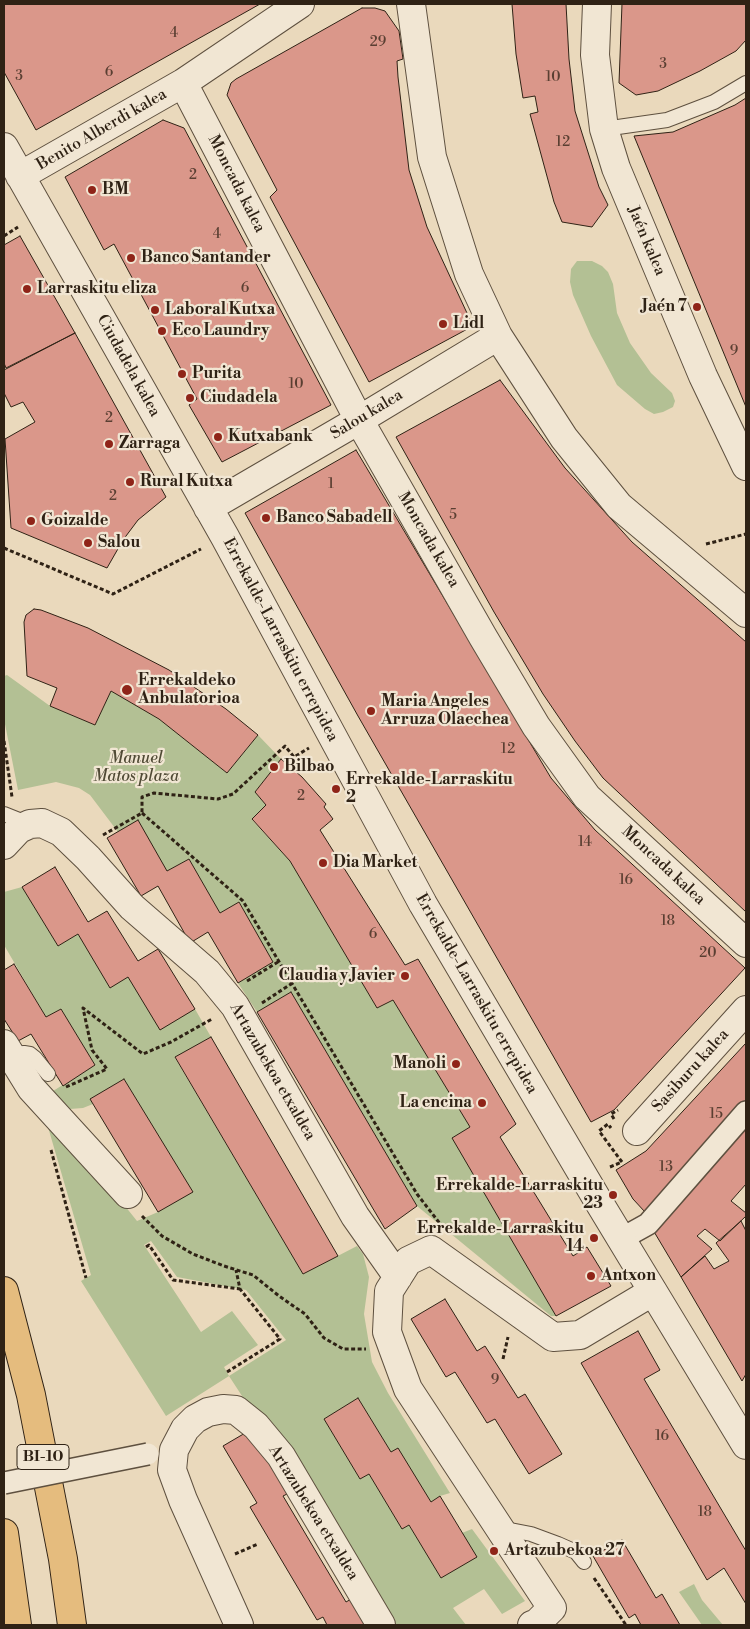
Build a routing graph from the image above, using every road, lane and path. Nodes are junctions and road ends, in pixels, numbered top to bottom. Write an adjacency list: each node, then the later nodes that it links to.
1 (300, 4): 4 (street, Benito Alberdi kalea)
2 (410, 4): 11 (street)
3 (597, 4): 6 (street, Jaén kalea)
4 (183, 83): 8 (street, Benito Alberdi kalea); 12 (street, Moncada kalea)
5 (746, 83): 6 (lane)
6 (604, 129): 13 (street, Jaén kalea)
7 (4, 147): 8 (street, Ciudadela kalea)
8 (20, 176): 14 (street, Ciudadela kalea)
9 (23, 224): 10 (path)
10 (4, 236)
11 (498, 336): 12 (street, Salou kalea); 17 (street)
12 (359, 420): 14 (street, Salou kalea); 26 (street, Moncada kalea)
13 (746, 466)
14 (208, 508): 15 (street, Errekalde-Larraskitu errepidea)
15 (225, 537): 16 (path); 18 (street, Errekalde-Larraskitu errepidea)
16 (4, 548)
17 (746, 613)
18 (331, 734): 21 (path); 40 (street, Errekalde-Larraskitu errepidea)
19 (4, 741): 20 (path)
20 (10, 788)
21 (142, 812): 24 (path); 27 (path)
22 (4, 814): 23 (lane)
23 (30, 824): 25 (street); 28 (street, Artazubekoa etxaldea)
24 (103, 835)
25 (4, 845)
26 (746, 943)
27 (278, 962): 28 (path); 39 (path)
28 (240, 994): 32 (path); 43 (street, Artazubekoa etxaldea)
29 (746, 1010): 34 (street, Sasiburu kalea)
30 (7, 1049): 31 (lane); 38 (street)
31 (48, 1074)
32 (65, 1088)
33 (746, 1112): 40 (street)
34 (637, 1131)
35 (50, 1146): 44 (path)
36 (612, 1149): 37 (path)
37 (610, 1168)
38 (128, 1194): 42 (path)
39 (445, 1231)
40 (621, 1239): 47 (street, Errekalde-Larraskitu errepidea)
41 (146, 1247): 45 (path)
42 (236, 1270): 45 (path); 49 (path)
43 (398, 1277): 47 (street); 55 (street)
44 (86, 1278)
45 (240, 1289): 51 (path)
46 (4, 1291): 62 (highway, BI-10)
47 (652, 1292): 52 (street, Errekalde-Larraskitu errepidea)
48 (509, 1333): 50 (path)
49 (370, 1349)
50 (503, 1359)
51 (226, 1372)
52 (746, 1445)
53 (148, 1454): 54 (street, bridge)
54 (4, 1483)
55 (497, 1527): 59 (lane); 60 (street)
56 (4, 1533): 61 (highway)
57 (258, 1544): 58 (path)
58 (250, 1548)
59 (584, 1562): 65 (path)
60 (549, 1620)
61 (17, 1625)
62 (72, 1625)
63 (240, 1625): 64 (street, Artazubekoa etxaldea)
64 (381, 1625)
65 (626, 1625)

